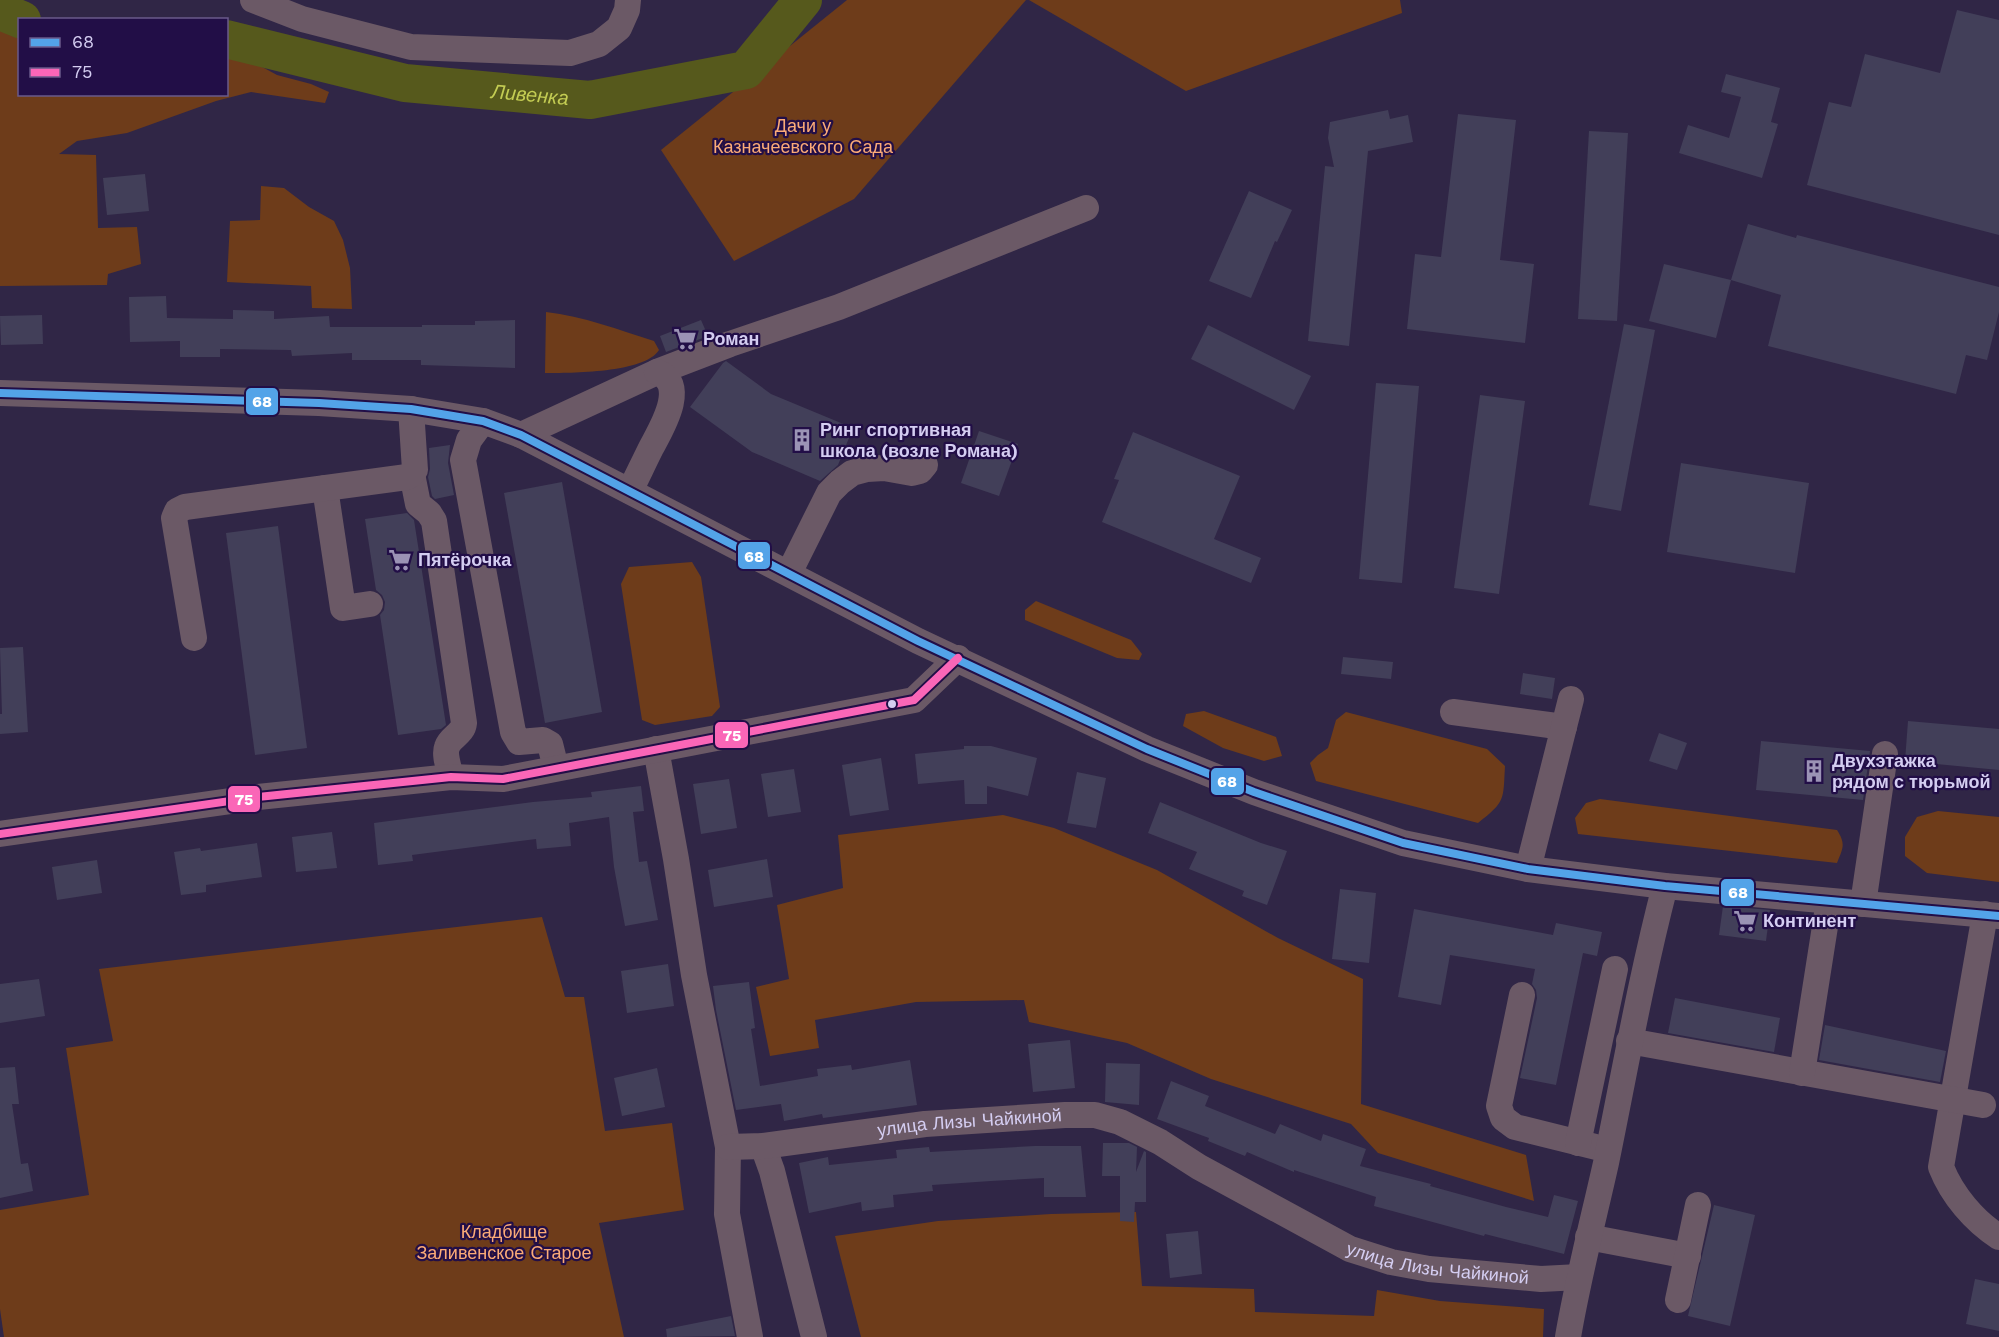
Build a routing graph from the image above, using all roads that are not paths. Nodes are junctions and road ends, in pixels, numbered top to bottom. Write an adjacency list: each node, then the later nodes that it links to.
1 (253, 0): 2 (street)
2 (628, 0)
3 (1086, 208): 4 (street)
4 (657, 372): 8 (street); 12 (street)
5 (0, 393): 6 (street)
6 (411, 409): 7 (street); 10 (street)
7 (483, 421): 8 (street); 22 (street)
8 (521, 435): 12 (street)
9 (925, 465): 13 (street)
10 (412, 474): 11 (street); 23 (street)
11 (325, 488): 14 (street); 15 (street)
12 (630, 491): 13 (street)
13 (789, 573): 16 (street)
14 (370, 604)
15 (194, 638)
16 (958, 658): 20 (street); 25 (street)
17 (1571, 699): 19 (street)
18 (1453, 712): 19 (street)
19 (1564, 727): 25 (street)
20 (656, 749): 22 (street); 38 (street)
21 (1885, 754): 28 (street)
22 (556, 768): 23 (street)
23 (451, 777): 24 (street)
24 (0, 834)
25 (1528, 869): 26 (street)
26 (1665, 886): 27 (street); 32 (street)
27 (1829, 901): 28 (street); 33 (street)
28 (1863, 904): 29 (street)
29 (1992, 915): 34 (street)
30 (1615, 969): 36 (street)
31 (1522, 995): 36 (street)
32 (1629, 1041): 33 (street); 39 (street)
33 (1802, 1073): 34 (street)
34 (1952, 1101): 35 (street); 42 (street)
35 (1983, 1105)
36 (1578, 1143): 39 (street)
37 (763, 1146): 38 (street, улица Лизы Чайкиной); 44 (street, улица Лизы Чайкиной); 47 (street)
38 (728, 1147): 46 (street)
39 (1608, 1150): 41 (street)
40 (1698, 1206): 43 (street)
41 (1588, 1237): 43 (street); 44 (street)
42 (1999, 1237)
43 (1688, 1256): 45 (street)
44 (1578, 1277): 48 (street)
45 (1678, 1300)
46 (750, 1337)
47 (814, 1337)
48 (1568, 1337)

